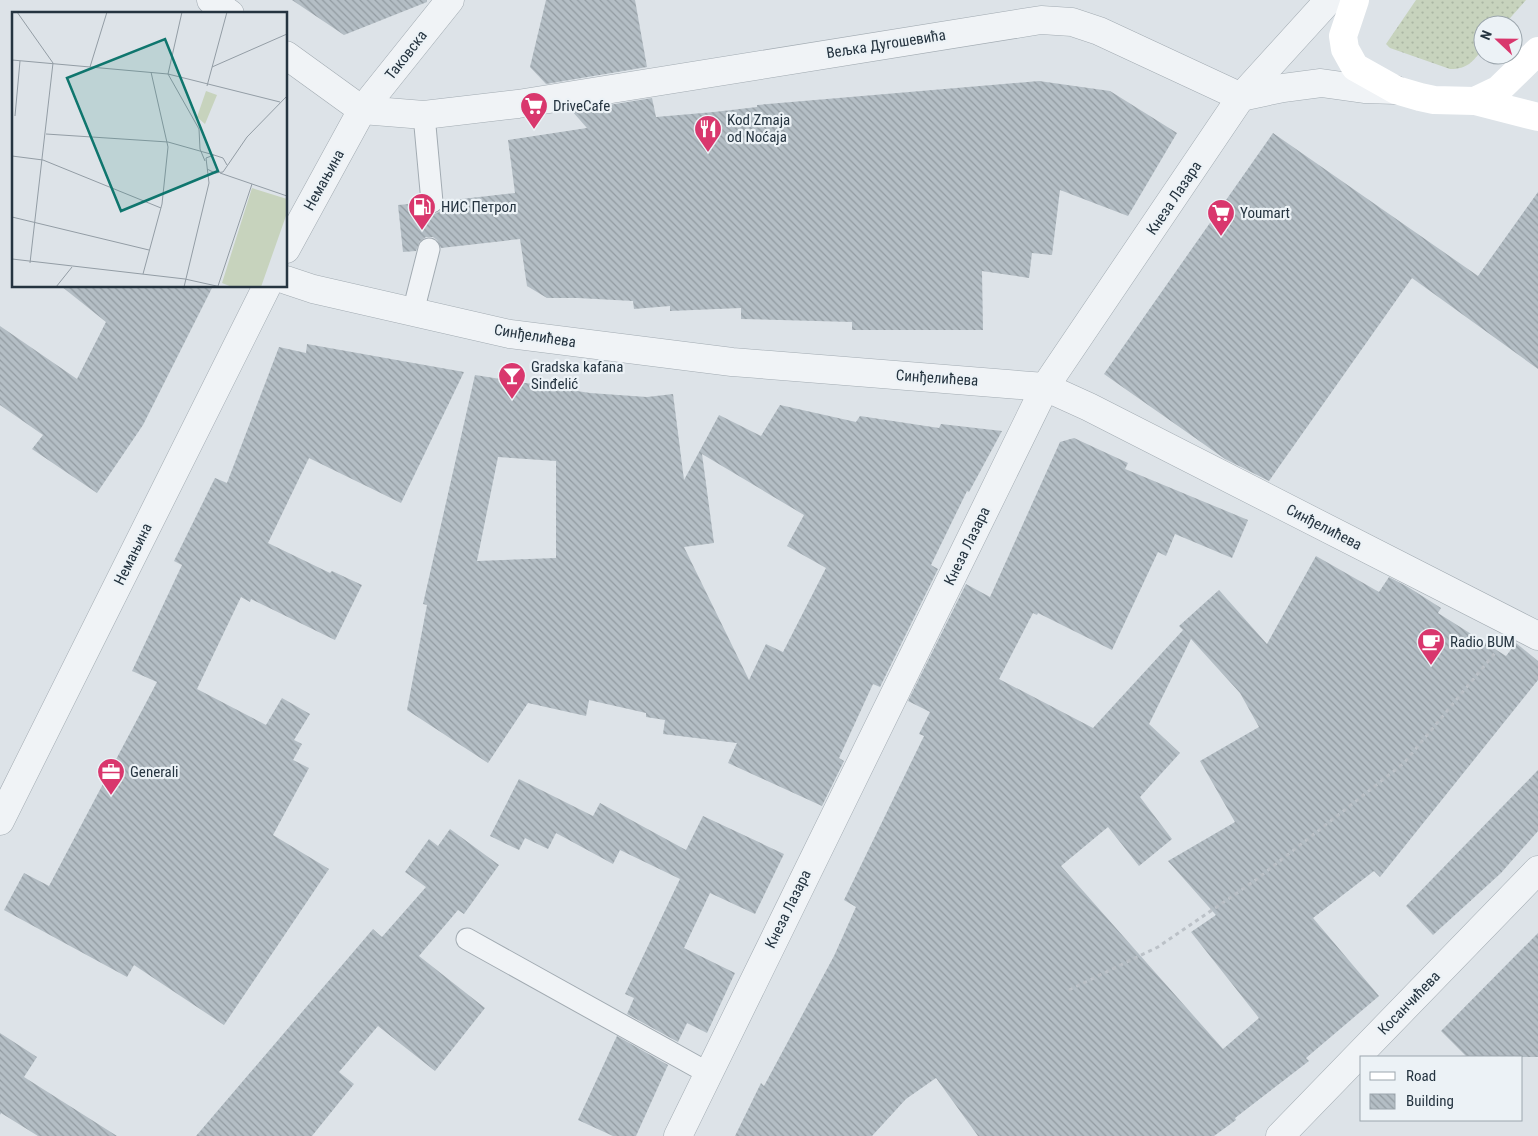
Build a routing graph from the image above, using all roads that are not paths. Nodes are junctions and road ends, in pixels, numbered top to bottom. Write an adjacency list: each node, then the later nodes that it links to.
1 (211, 0): 5 (street)
2 (450, 0): 11 (street, Таковска)
3 (1329, 0): 9 (street, Кнеза Лазара)
4 (1355, 0): 8 (main road)
5 (227, 12)
6 (1538, 51): 10 (main road)
7 (288, 56): 11 (street)
8 (1396, 90): 9 (street); 10 (main road)
9 (1241, 97): 12 (street, Вељка Дугошевића); 20 (street, Кнеза Лазара)
10 (1475, 101): 13 (main road)
11 (362, 110): 12 (street, Вељка Дугошевића); 15 (street, Немањина)
12 (424, 115): 14 (lane)
13 (1538, 117)
14 (432, 202)
15 (288, 245)
16 (429, 249): 19 (lane)
17 (288, 281): 19 (street, Синђелићева)
18 (266, 288): 22 (street, Немањина)
19 (413, 312): 20 (street, Синђелићева)
20 (1045, 387): 21 (street, Синђелићева); 25 (street, Кнеза Лазара)
21 (1528, 631)
22 (0, 821)
23 (1538, 870): 27 (street, Косанчићева)
24 (466, 939): 25 (lane)
25 (708, 1073): 26 (street, Кнеза Лазара)
26 (678, 1136)
27 (1280, 1136)

